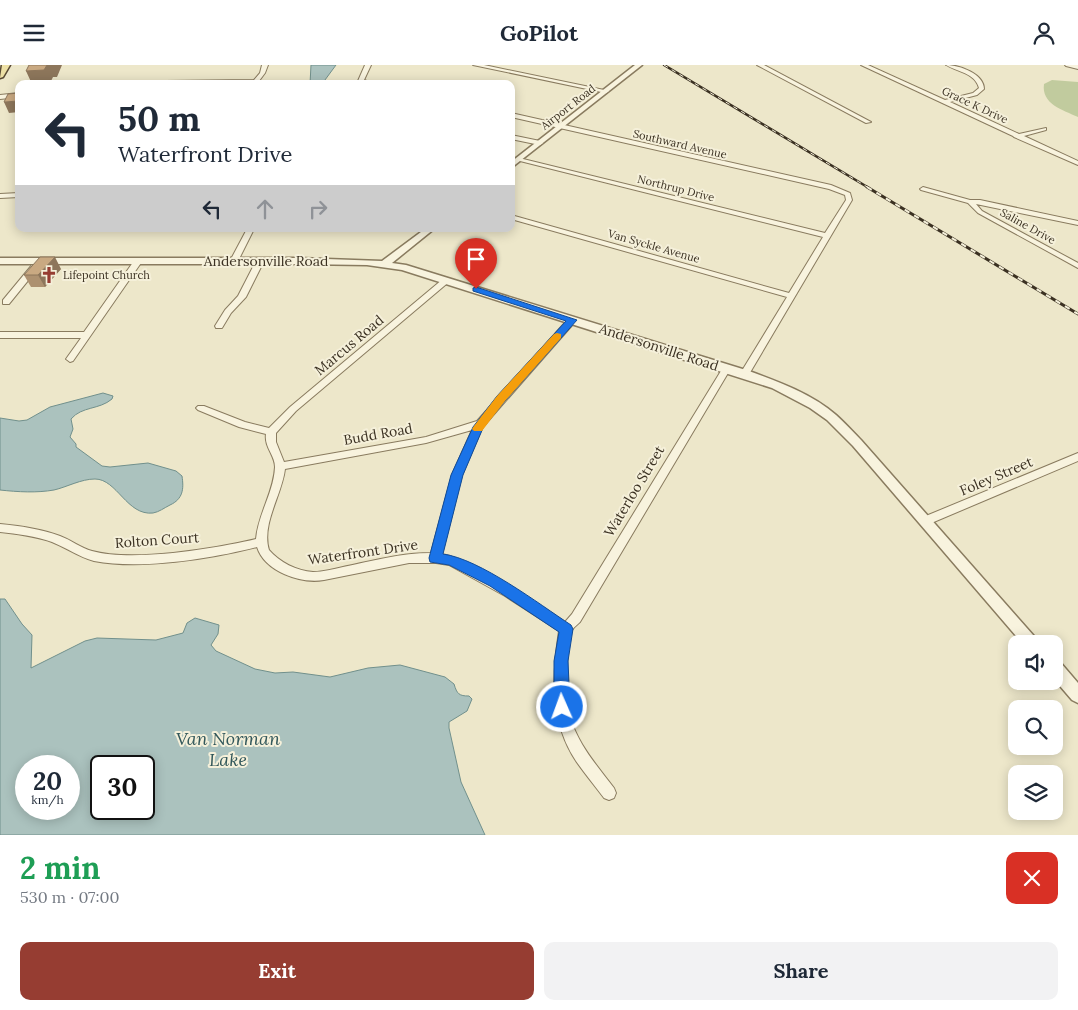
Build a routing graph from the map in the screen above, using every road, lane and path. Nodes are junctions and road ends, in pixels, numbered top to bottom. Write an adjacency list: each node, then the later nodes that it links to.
1 (6, 65): 11 (main road)
2 (265, 65): 12 (street)
3 (368, 65): 13 (street)
4 (476, 65): 14 (street)
5 (639, 65): 14 (street, Airport Road)
6 (760, 65): 19 (street)
7 (864, 65): 17 (street, Grace K Drive)
8 (949, 65): 17 (street)
9 (1068, 65): 10 (street)
10 (1078, 67)
11 (0, 75)
12 (257, 80)
13 (362, 80)
14 (606, 91): 20 (street, Airport Road)
15 (15, 95): 16 (street)
16 (0, 97)
17 (944, 102): 22 (street, Grace K Drive)
18 (515, 116): 20 (street, Southward Avenue)
19 (868, 122)
20 (562, 127): 24 (street, Airport Road); 36 (street, Southward Avenue)
21 (1044, 129): 22 (street)
22 (1016, 136): 27 (street, Grace K Drive)
23 (515, 138): 24 (street)
24 (540, 143): 25 (street, Airport Road)
25 (519, 160): 26 (street, Airport Road); 36 (street, Northrup Drive)
26 (515, 163)
27 (1078, 163)
28 (923, 189): 31 (street)
29 (15, 195): 30 (street)
30 (0, 197)
31 (970, 202): 33 (street); 43 (street, Saline Drive)
32 (515, 218): 45 (street, Van Syckle Avenue)
33 (1078, 223)
34 (248, 232): 40 (street)
35 (426, 232): 42 (street)
36 (828, 236): 45 (street)
37 (138, 260): 39 (street, Andersonville Road); 40 (street, Andersonville Road); 50 (street)
38 (0, 261): 39 (street, Andersonville Road)
39 (40, 261): 46 (street)
40 (234, 261): 41 (street, Andersonville Road)
41 (260, 261): 42 (street, Andersonville Road); 48 (street)
42 (384, 264): 44 (street, Andersonville Road)
43 (1078, 266)
44 (446, 281): 47 (street, Andersonville Road); 56 (street, Marcus Road)
45 (791, 296): 53 (street)
46 (6, 302)
47 (572, 320): 52 (street, Andersonville Road); 55 (street)
48 (219, 326)
49 (0, 335): 50 (street)
50 (85, 335): 51 (street)
51 (70, 359)
52 (727, 369): 53 (street, Andersonville Road); 63 (street, Waterloo Street)
53 (745, 374): 59 (street, Andersonville Road)
54 (201, 408): 56 (street)
55 (480, 424): 58 (street, Budd Road); 62 (street)
56 (271, 432): 58 (street)
57 (1078, 457): 59 (street, Foley Street)
58 (280, 466): 61 (street)
59 (926, 521): 64 (street, Andersonville Road)
60 (0, 528): 61 (street, Rolton Court)
61 (261, 542): 62 (street, Waterfront Drive)
62 (435, 558): 63 (street, Waterfront Drive)
63 (566, 629): 67 (street)
64 (1025, 635)
65 (1063, 678): 66 (street)
66 (1078, 695)
67 (609, 793)

